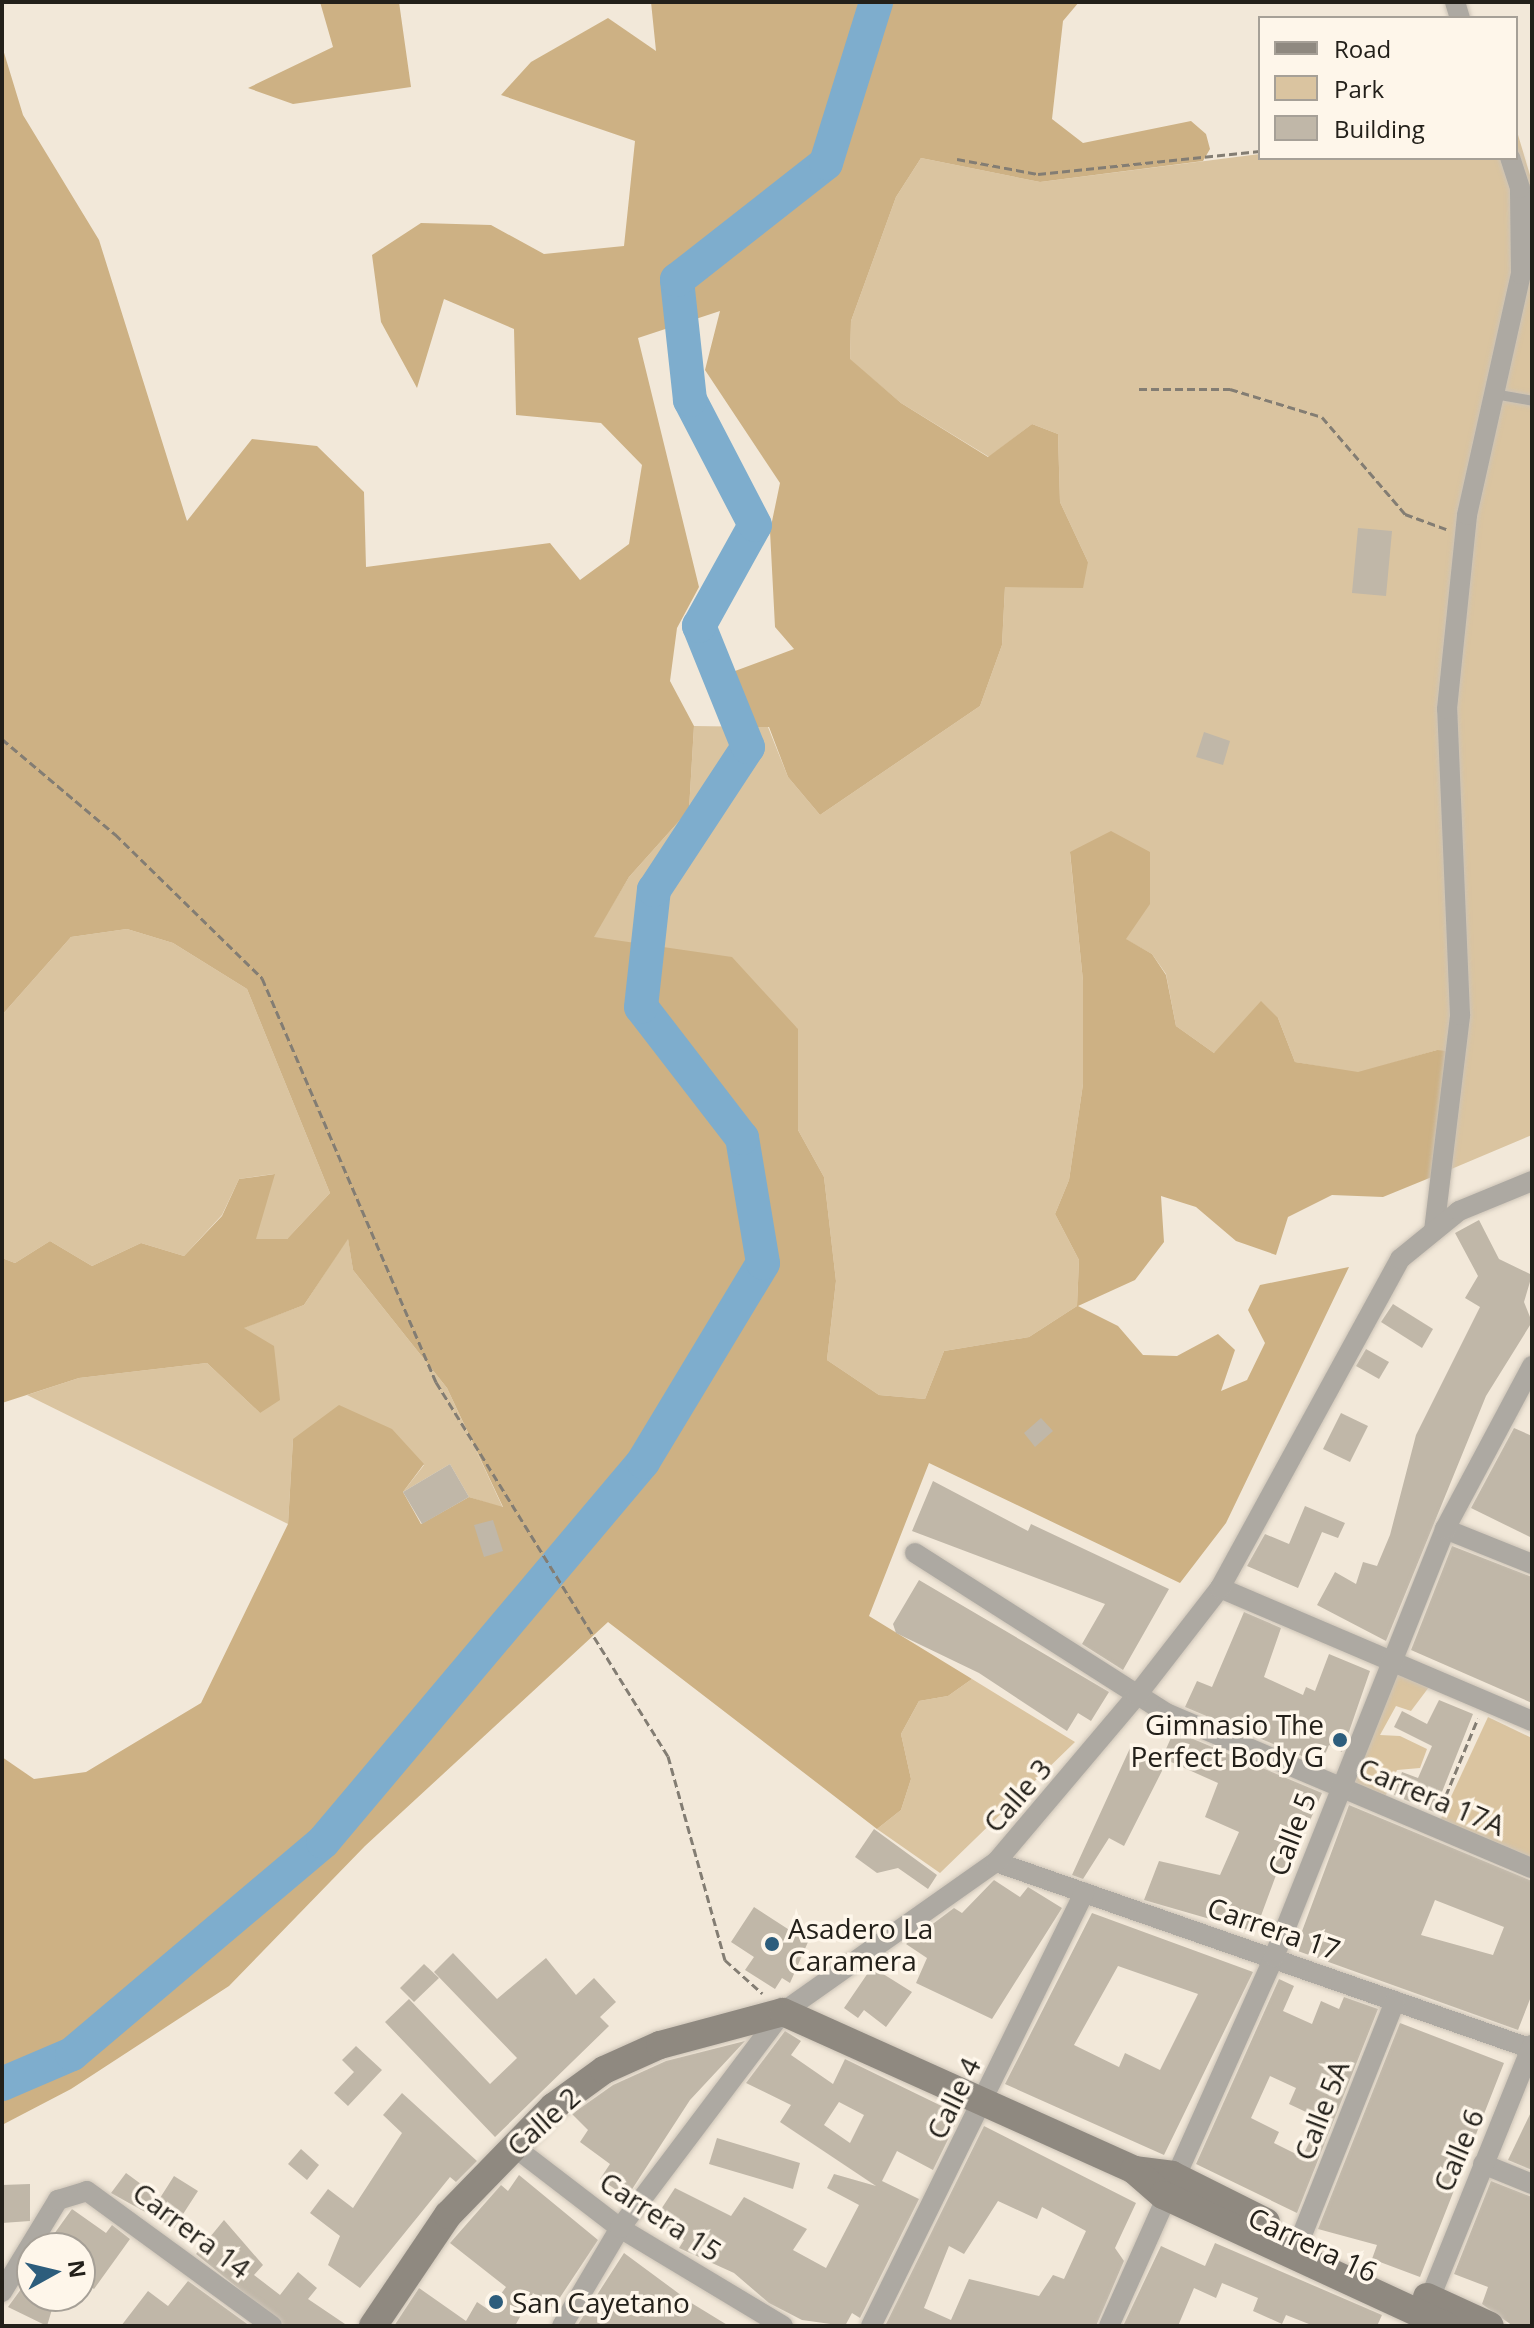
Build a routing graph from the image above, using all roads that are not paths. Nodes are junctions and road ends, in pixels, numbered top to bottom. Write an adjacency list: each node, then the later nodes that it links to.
1 (1511, 160): 2 (street)
2 (1494, 394): 3 (lane); 5 (street)
3 (1532, 401)
4 (1532, 1181): 5 (street, Calle 3)
5 (1434, 1231): 10 (street, Calle 3)
6 (1532, 1366): 7 (street, Calle 5)
7 (1445, 1529): 9 (street); 11 (street, Calle 5)
8 (915, 1553): 12 (street, Carrera 17A)
9 (1532, 1564)
10 (1220, 1588): 11 (street); 12 (street, Calle 3)
11 (1395, 1659): 13 (street); 14 (street, Calle 5)
12 (1137, 1695): 14 (street, Carrera 17A); 15 (street, Calle 3)
13 (1532, 1721)
14 (1340, 1786): 16 (street, Carrera 17A); 18 (street, Calle 5)
15 (996, 1862): 17 (street, Carrera 17); 20 (street, Calle 3)
16 (1532, 1868)
17 (1084, 1893): 18 (street, Carrera 17); 22 (street, Calle 4)
18 (1274, 1957): 19 (street, Carrera 17); 26 (street, Calle 5)
19 (1395, 2001): 21 (street, Carrera 17); 28 (street, Calle 5A)
20 (783, 2012): 22 (street, Carrera 16); 23 (street, Calle 2); 27 (street, Calle 3)
21 (1531, 2047): 24 (street, Calle 6)
22 (984, 2101): 26 (street, Carrera 16); 35 (street, Calle 4)
23 (513, 2146): 27 (street, Carrera 15); 32 (street, Calle 2)
24 (1483, 2164): 25 (street); 30 (street, Calle 6)
25 (1532, 2184)
26 (1168, 2185): 28 (street, Carrera 16); 30 (street, Carrera 16); 36 (street, Calle 5)
27 (620, 2228): 33 (street, Calle 3); 34 (street, Carrera 15)
28 (1300, 2240): 30 (street, Carrera 16)
29 (2, 2292): 31 (street, Carrera 14)
30 (1423, 2309): 37 (street, Carrera 16)
31 (272, 2326)
32 (373, 2326)
33 (562, 2326)
34 (783, 2326)
35 (871, 2326)
36 (1109, 2326)
37 (1490, 2326)

